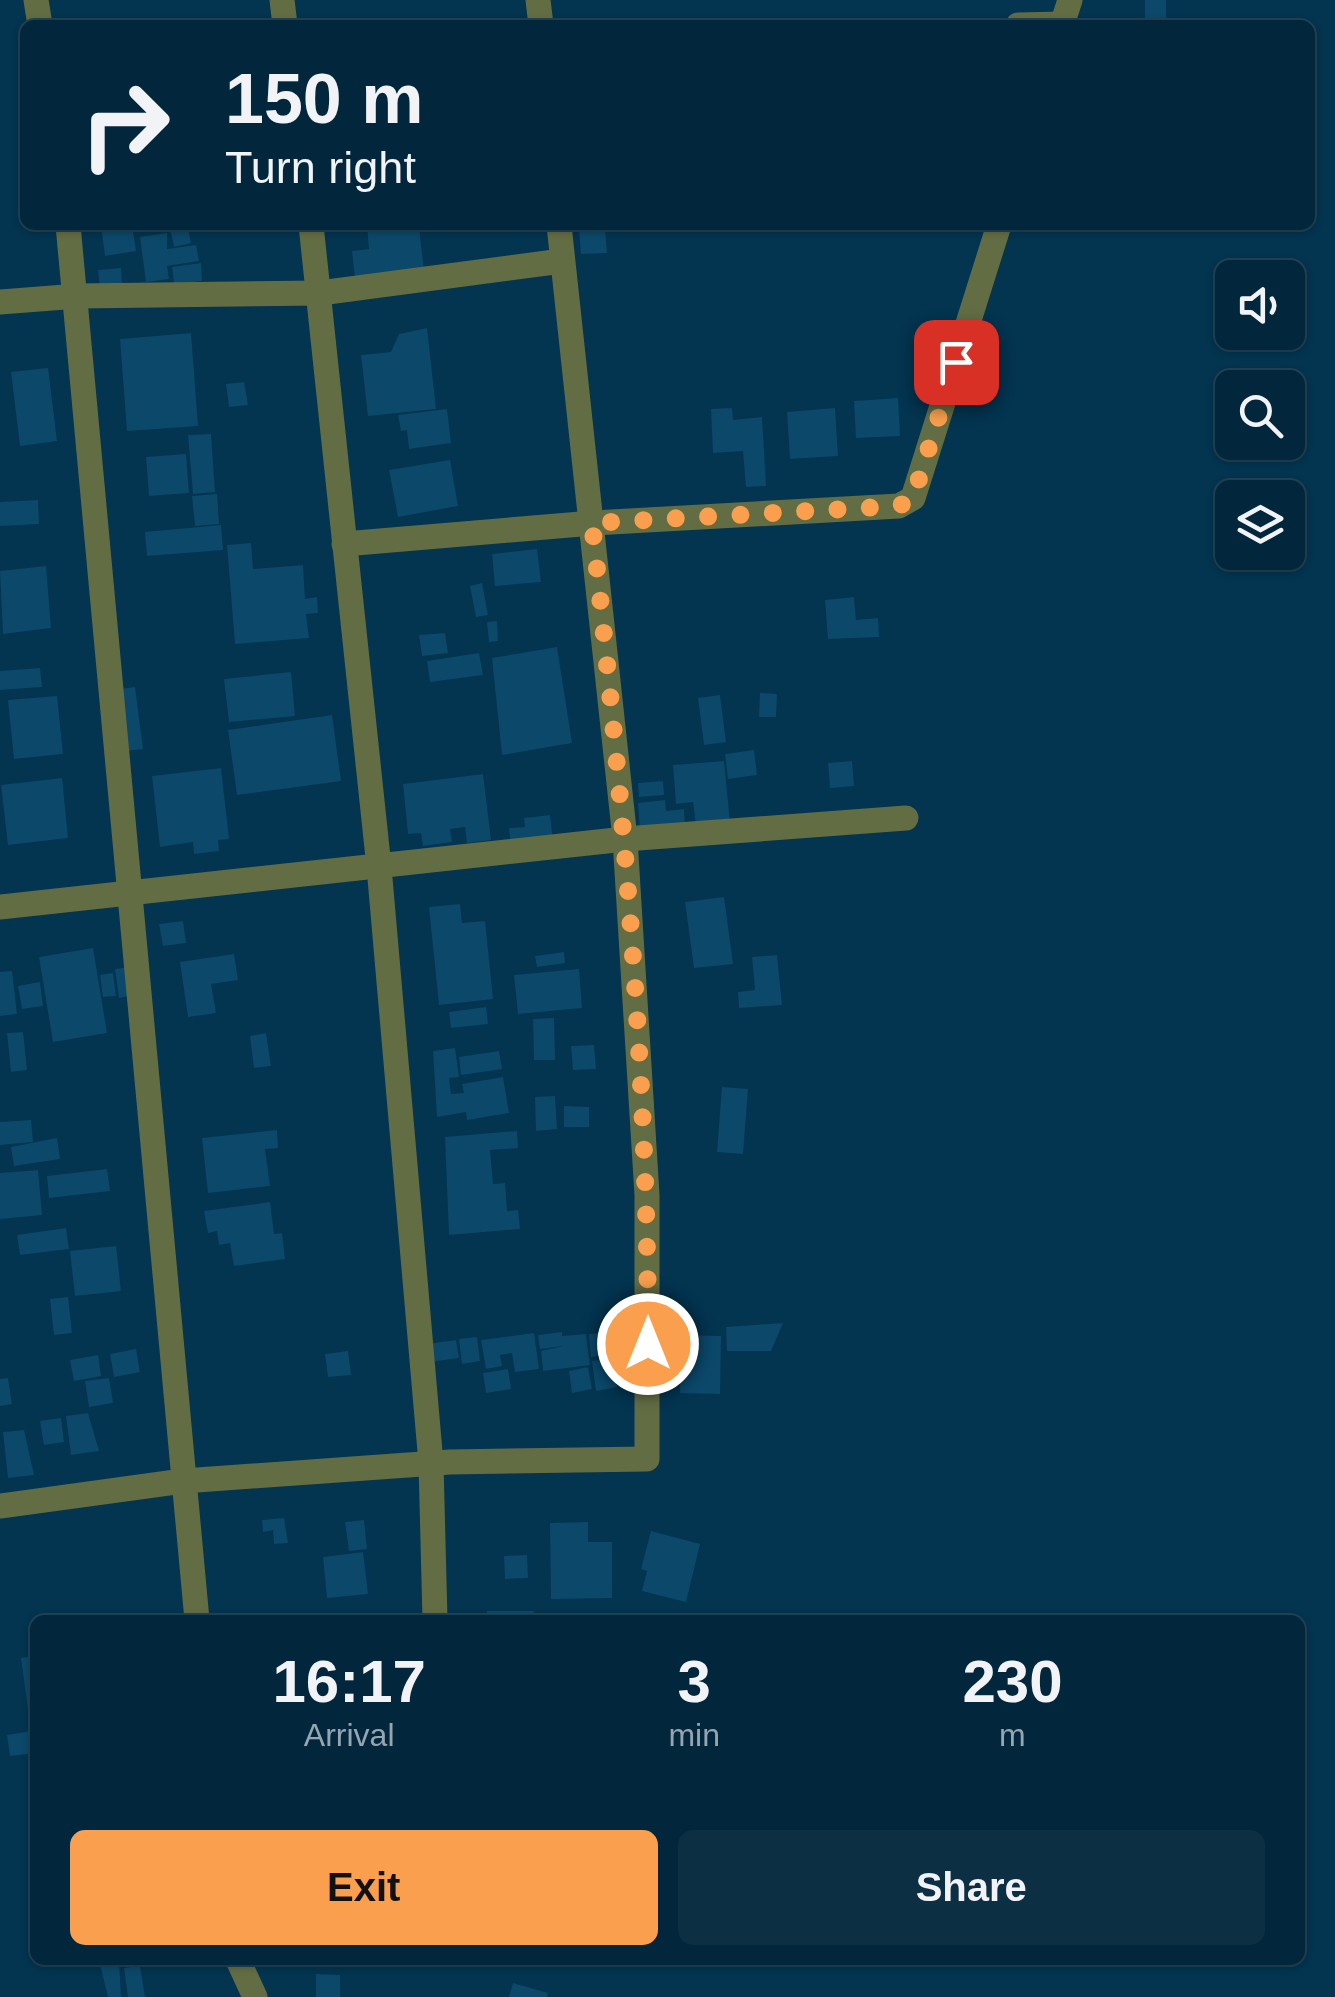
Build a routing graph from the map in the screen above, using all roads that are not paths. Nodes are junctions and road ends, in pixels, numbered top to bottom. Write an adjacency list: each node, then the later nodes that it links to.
1 (69, 230): 7 (street)
2 (312, 230): 6 (street)
3 (559, 230): 5 (street)
4 (997, 230): 9 (street)
5 (562, 261): 6 (street); 9 (street)
6 (320, 294): 7 (street); 10 (street)
7 (78, 296): 8 (street); 14 (street)
8 (0, 302)
9 (592, 523): 10 (street); 12 (street)
10 (344, 544): 13 (street)
11 (906, 818): 12 (street)
12 (625, 839): 13 (street); 16 (street)
13 (379, 867): 14 (street); 16 (street)
14 (132, 893): 15 (street); 17 (street)
15 (0, 907)
16 (431, 1463): 17 (street); 20 (street)
17 (183, 1481): 18 (street); 19 (street)
18 (0, 1506)
19 (196, 1615)
20 (435, 1615)
21 (240, 1965): 22 (street)
22 (254, 1997)

